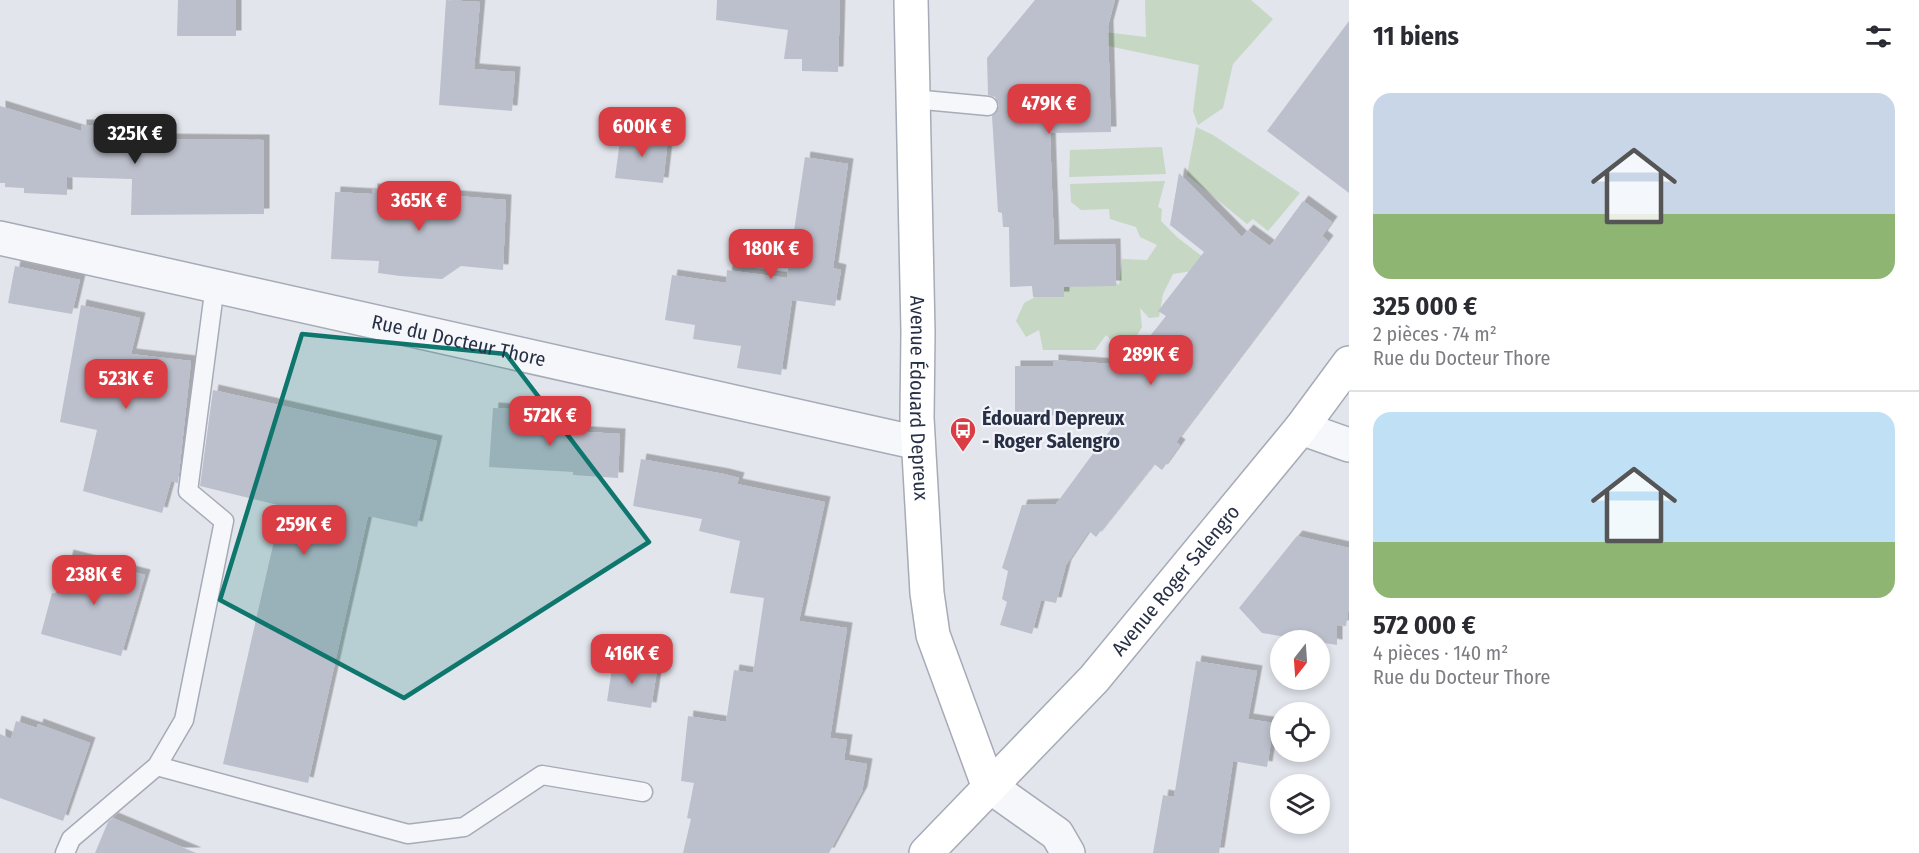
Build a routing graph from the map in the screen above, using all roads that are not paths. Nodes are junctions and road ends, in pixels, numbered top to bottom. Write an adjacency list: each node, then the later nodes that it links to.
1 (911, 0): 2 (street, Avenue Édouard Depreux)
2 (913, 99): 3 (lane); 8 (street, Avenue Édouard Depreux)
3 (988, 106)
4 (0, 238): 5 (street, Rue du Docteur Thore)
5 (215, 285): 8 (street, Rue du Docteur Thore); 10 (lane)
6 (1349, 363): 7 (street, Avenue Roger Salengro)
7 (1301, 428): 9 (street); 11 (street, Avenue Roger Salengro)
8 (918, 443): 11 (street, Avenue Édouard Depreux)
9 (1349, 445)
10 (157, 766): 12 (lane); 13 (lane)
11 (988, 785): 14 (street, Avenue Roger Salengro); 15 (street)
12 (643, 792)
13 (65, 853)
14 (926, 853)
15 (1068, 853)

